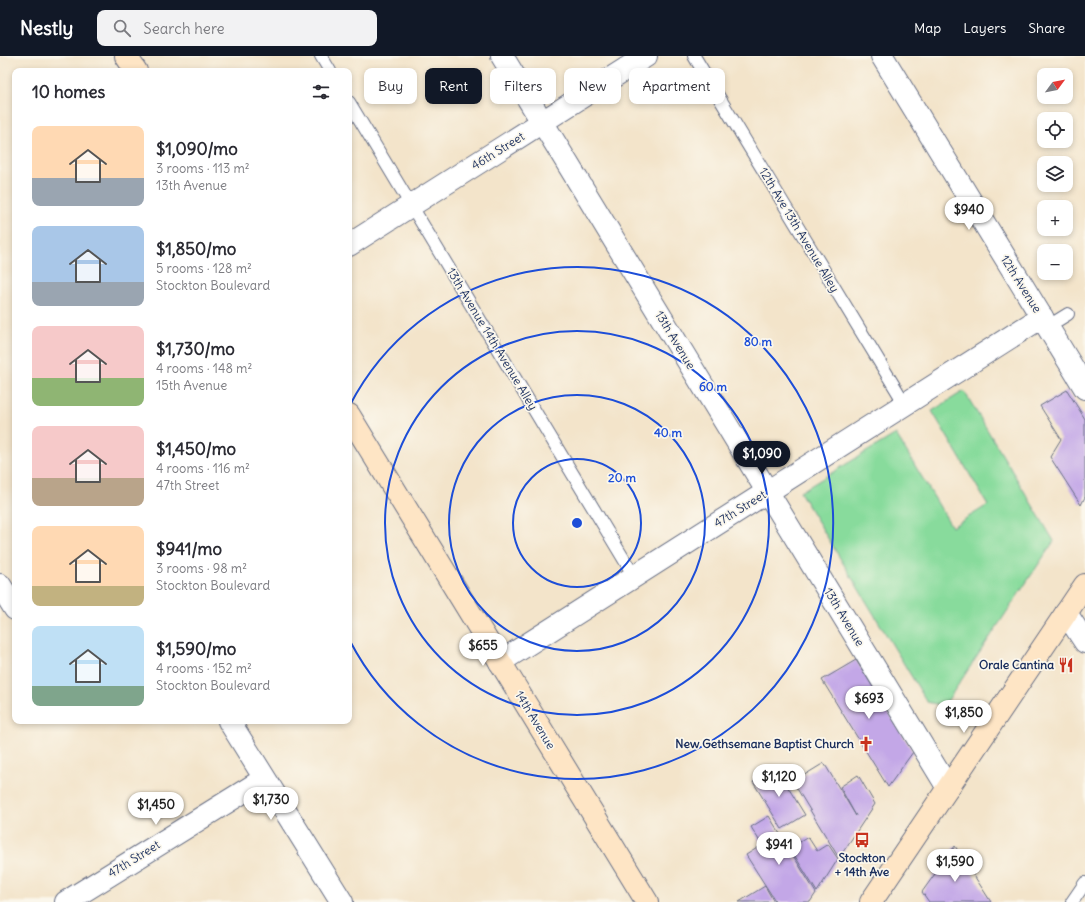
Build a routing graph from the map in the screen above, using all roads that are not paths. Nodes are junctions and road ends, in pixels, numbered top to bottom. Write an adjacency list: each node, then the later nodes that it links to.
1 (126, 56): 7 (street)
2 (321, 56): 8 (lane)
3 (502, 56): 10 (street, 13th Avenue)
4 (646, 56): 10 (street, 46th Street)
5 (694, 56): 16 (lane, 12th Ave 13th Avenue Alley)
6 (882, 56): 14 (street, 12th Avenue)
7 (134, 68)
8 (328, 68)
9 (352, 107): 11 (lane, 13th Avenue 14th Avenue Alley)
10 (542, 122): 11 (street, 46th Street); 18 (street, 13th Avenue)
11 (411, 206): 12 (street, 46th Street); 19 (lane, 13th Avenue 14th Avenue Alley)
12 (352, 243)
13 (1068, 314): 14 (lane)
14 (1044, 322): 15 (street, 12th Avenue); 16 (street, 47th Street)
15 (1085, 388)
16 (905, 404): 18 (street, 47th Street)
17 (352, 420): 27 (street, 14th Avenue)
18 (767, 492): 19 (street, 47th Street); 30 (street, 13th Avenue)
19 (634, 576): 27 (street, 47th Street)
20 (0, 585): 22 (street)
21 (1085, 586): 24 (street)
22 (12, 604)
23 (12, 611): 25 (street)
24 (1066, 613): 26 (street); 30 (street)
25 (0, 618)
26 (1085, 642)
27 (500, 662): 34 (street, 14th Avenue)
28 (231, 724): 29 (street)
29 (264, 779): 32 (street, 47th Street); 33 (street)
30 (948, 788): 35 (street)
31 (1085, 883): 36 (lane)
32 (66, 902)
33 (342, 902)
34 (646, 902)
35 (871, 902)
36 (1072, 902)

